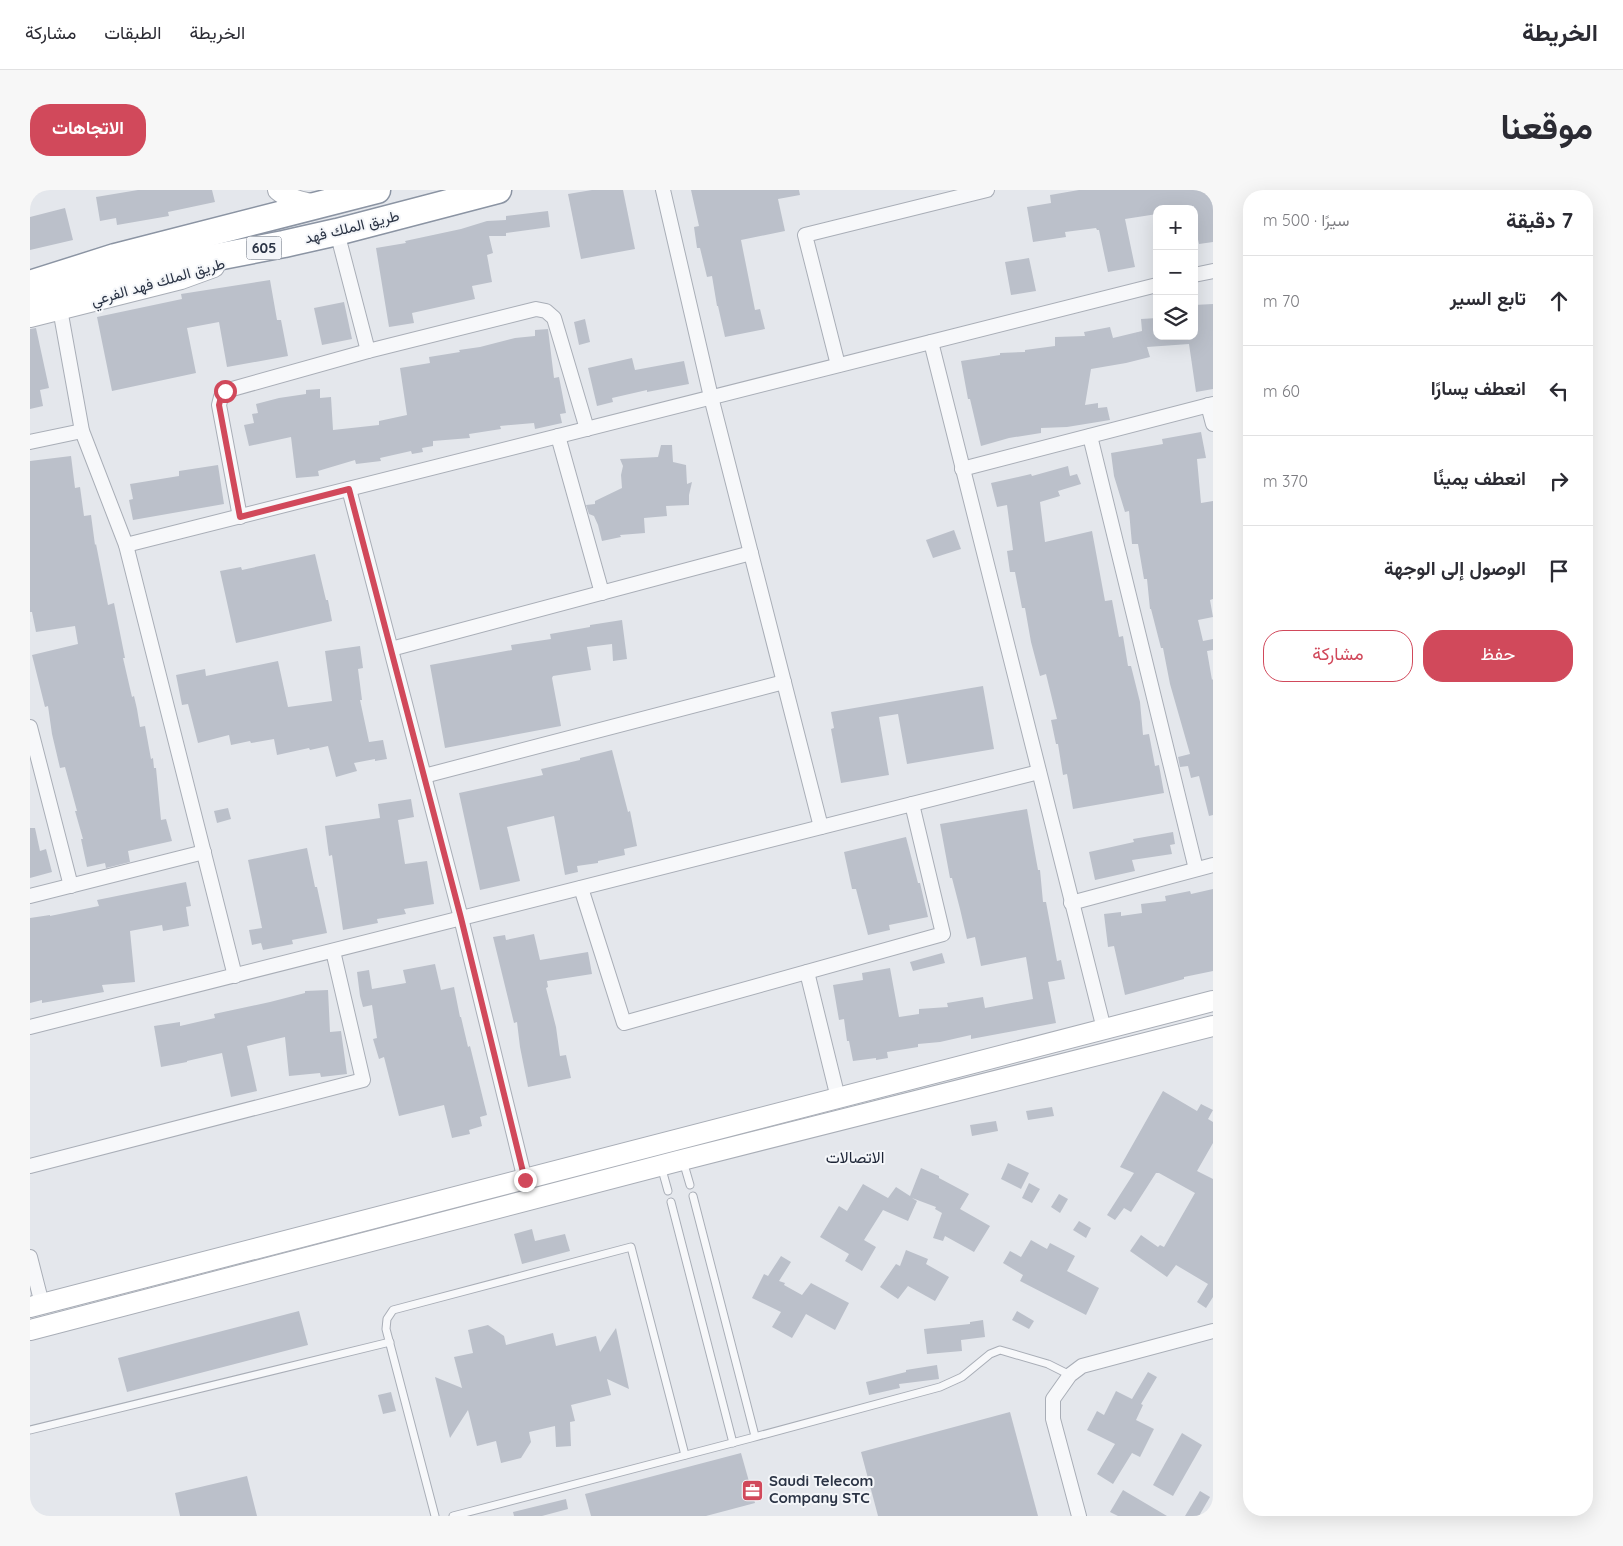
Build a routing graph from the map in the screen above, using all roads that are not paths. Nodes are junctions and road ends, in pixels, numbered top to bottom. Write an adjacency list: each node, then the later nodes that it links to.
1 (278, 190): 6 (street)
2 (377, 190): 6 (highway, طريق الملك فهد / 605)
3 (498, 190): 7 (highway, طريق الملك فهد / 605)
4 (663, 190): 21 (street)
5 (987, 190): 20 (street)
6 (318, 205): 9 (highway, طريق الملك فهد / 605)
7 (337, 232): 8 (highway, طريق الملك فهد / 605); 19 (street)
8 (284, 244): 15 (highway, طريق الملك فهد / 605); 16 (street, طريق الملك فهد الفرعي)
9 (115, 257): 11 (street); 13 (highway, طريق الملك فهد / 605)
10 (1213, 270): 12 (street)
11 (30, 271)
12 (1198, 274)
13 (30, 284)
14 (1153, 286): 18 (street)
15 (30, 301)
16 (60, 309): 17 (street, طريق الملك فهد الفرعي); 25 (street)
17 (30, 317)
18 (931, 342): 20 (street); 29 (street)
19 (368, 351): 24 (street); 31 (street)
20 (838, 365): 21 (street)
21 (711, 397): 24 (street); 33 (street)
22 (1211, 405): 23 (street); 27 (street)
23 (1213, 424)
24 (587, 429): 26 (street)
25 (82, 431): 28 (street); 32 (street)
26 (558, 436): 30 (street); 34 (street)
27 (1090, 436): 29 (street); 44 (street)
28 (30, 442)
29 (962, 469): 38 (street)
30 (349, 489): 31 (street); 35 (street)
31 (240, 517): 32 (street)
32 (126, 545): 42 (street)
33 (751, 553): 34 (street); 36 (street)
34 (602, 593): 35 (street)
35 (391, 649): 39 (street)
36 (784, 682): 39 (street); 41 (street)
37 (30, 727): 45 (street)
38 (1038, 772): 40 (street); 48 (street)
39 (424, 776): 49 (street)
40 (912, 804): 41 (street); 51 (street)
41 (820, 827): 46 (street)
42 (204, 852): 45 (street); 52 (street)
43 (1213, 865): 44 (street)
44 (1196, 869): 48 (street)
45 (71, 886): 47 (street)
46 (581, 888): 49 (street); 51 (street)
47 (30, 896)
48 (1072, 903): 56 (street)
49 (461, 918): 50 (street); 61 (street)
50 (333, 951): 52 (street); 59 (street)
51 (807, 972): 57 (street)
52 (235, 976): 55 (street)
53 (1213, 1000): 56 (street)
54 (1213, 1026): 58 (street)
55 (30, 1027)
56 (1104, 1029): 57 (street)
57 (838, 1098): 61 (street)
58 (683, 1160): 60 (street); 62 (lane)
59 (30, 1166)
60 (660, 1166): 63 (lane); 68 (street)
61 (525, 1180): 67 (street)
62 (690, 1185)
63 (668, 1191)
64 (693, 1196): 73 (lane)
65 (671, 1202): 74 (lane)
66 (30, 1256): 67 (street)
67 (36, 1306)
68 (30, 1330)
69 (1213, 1331): 71 (street)
70 (390, 1342): 72 (lane); 75 (lane); 76 (lane)
71 (1070, 1375): 73 (lane); 78 (street)
72 (30, 1430)
73 (755, 1436): 74 (lane)
74 (733, 1443): 75 (lane)
75 (685, 1455): 77 (lane)
76 (435, 1516)
77 (452, 1516)
78 (1079, 1516)

